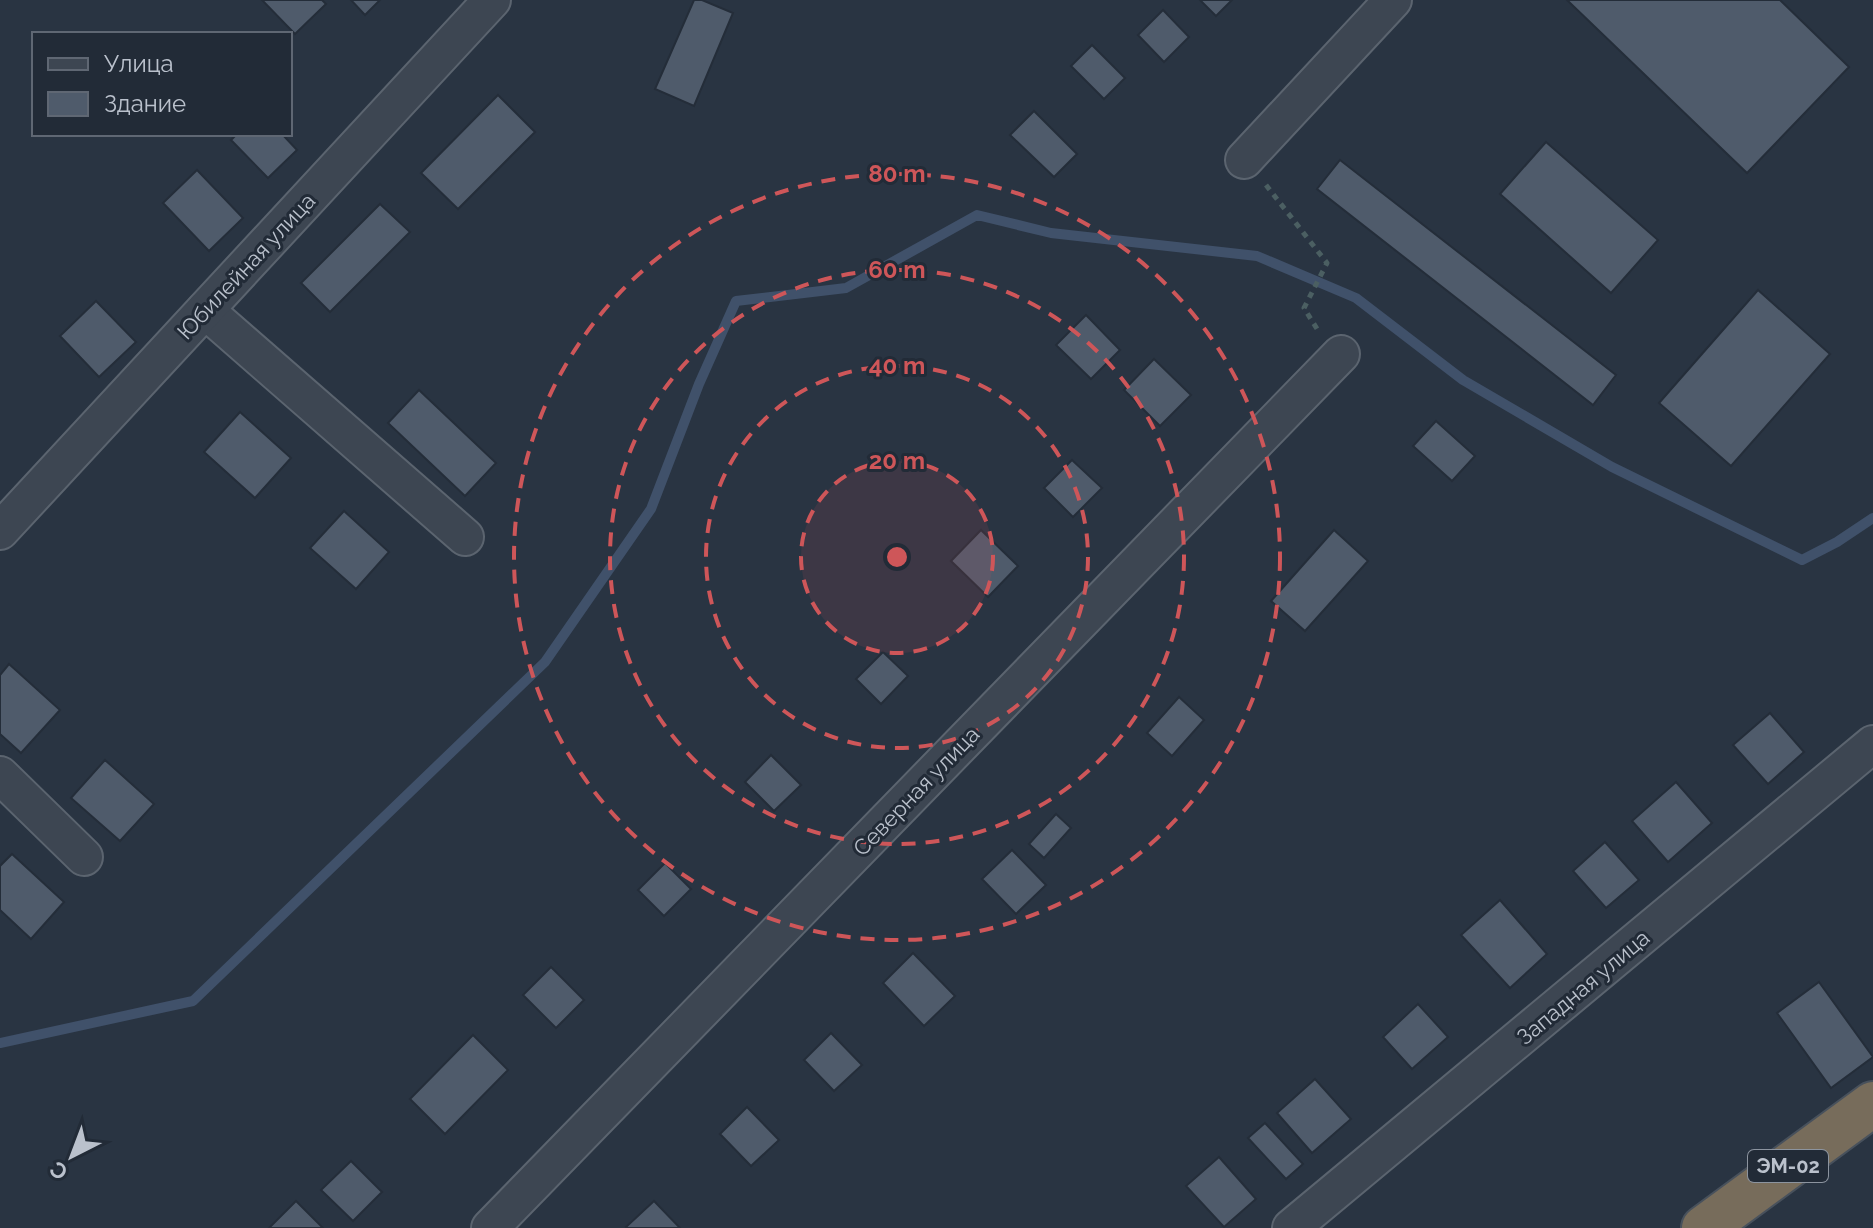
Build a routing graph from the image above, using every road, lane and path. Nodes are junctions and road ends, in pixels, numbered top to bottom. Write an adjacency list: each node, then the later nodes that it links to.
1 (492, 0): 5 (street, Юбилейная улица)
2 (1393, 0): 3 (street)
3 (1244, 160): 4 (path)
4 (1304, 308)
5 (205, 310): 7 (street, Юбилейная улица); 8 (street)
6 (1341, 354): 13 (street, Северная улица)
7 (0, 531)
8 (465, 537)
9 (1873, 744): 14 (street, Западная улица)
10 (0, 775): 11 (street)
11 (84, 857)
12 (1873, 1104): 15 (highway, ЭМ-02)
13 (490, 1228)
14 (1291, 1228)
15 (1704, 1228)

